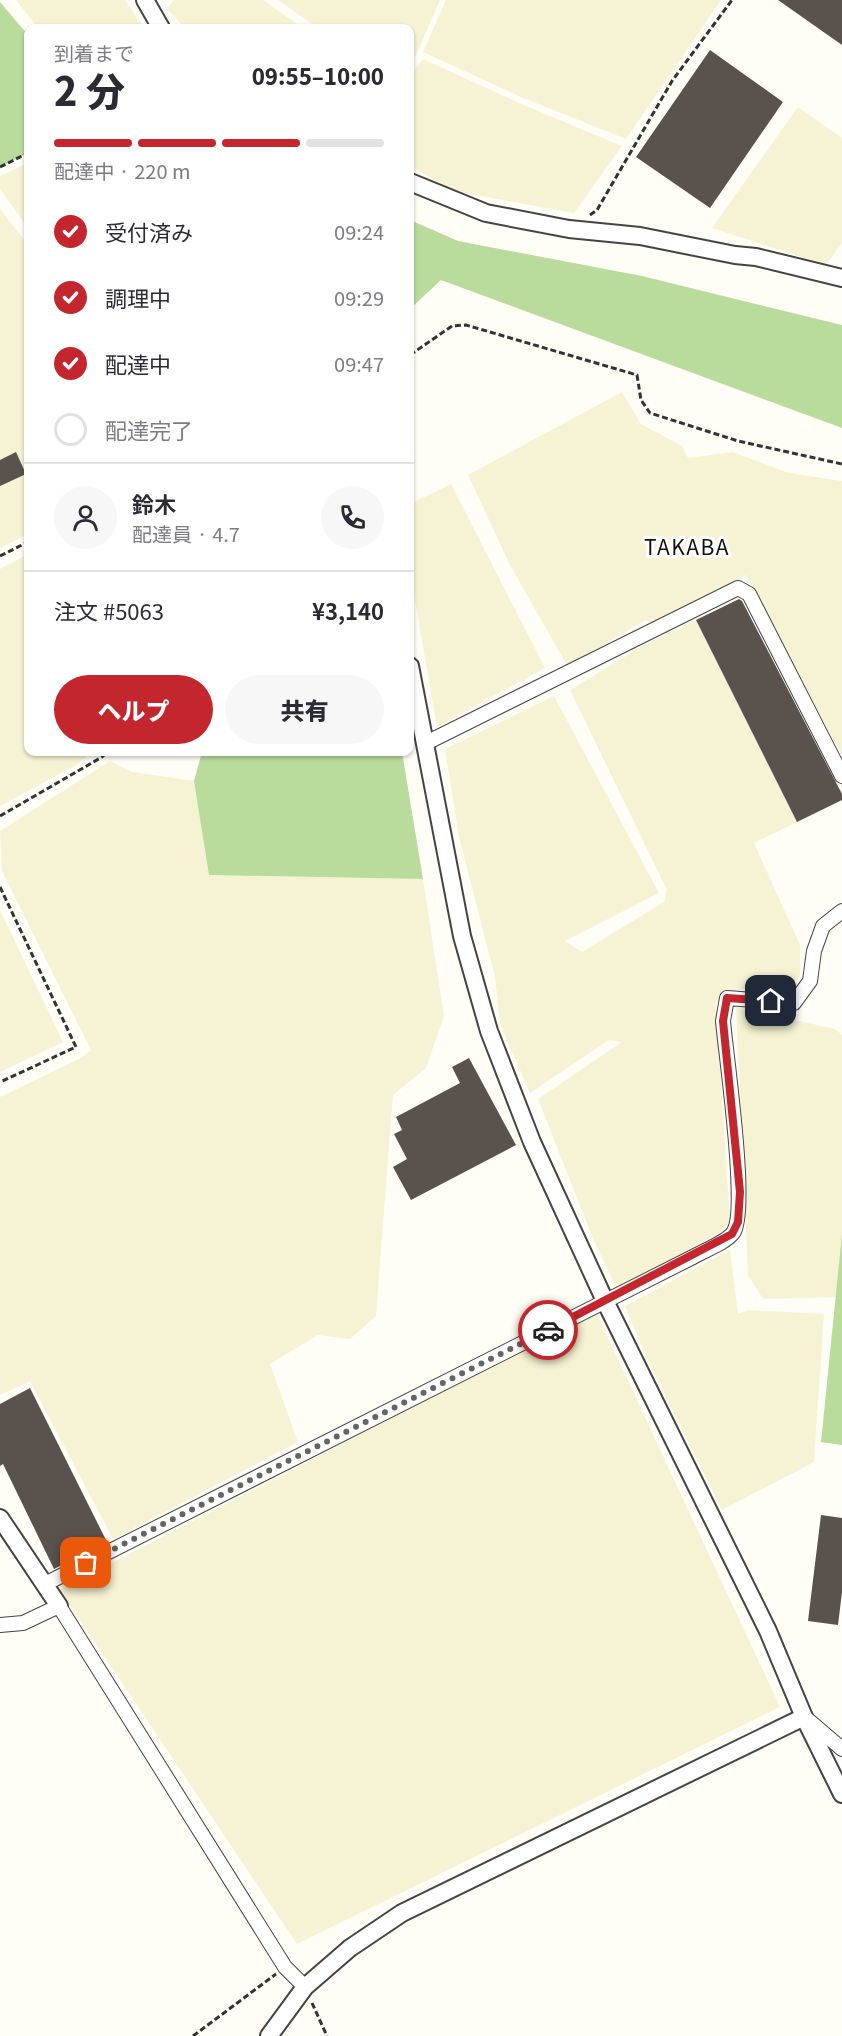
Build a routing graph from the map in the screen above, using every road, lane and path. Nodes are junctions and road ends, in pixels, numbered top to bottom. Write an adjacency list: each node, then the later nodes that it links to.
1 (145, 0): 3 (street)
2 (732, 0): 7 (path)
3 (159, 24)
4 (24, 155): 5 (path)
5 (0, 167)
6 (414, 184): 7 (street)
7 (569, 230): 8 (street)
8 (842, 278)
9 (414, 352): 10 (path)
10 (842, 464)
11 (24, 544): 12 (path)
12 (0, 556)
13 (414, 685): 14 (street)
14 (426, 743): 16 (street); 21 (street)
15 (103, 756): 17 (path)
16 (842, 776)
17 (0, 816)
18 (0, 887): 20 (path)
19 (842, 911): 21 (street)
20 (0, 1082)
21 (605, 1301): 23 (street); 26 (street)
22 (0, 1518): 23 (street)
23 (45, 1584): 24 (street)
24 (59, 1606): 25 (street); 29 (street)
25 (0, 1625)
26 (804, 1717): 27 (street); 28 (street); 30 (street)
27 (842, 1749)
28 (842, 1794)
29 (285, 1967): 30 (street); 31 (path)
30 (305, 1987): 32 (street); 33 (path)
31 (193, 2036)
32 (269, 2036)
33 (327, 2036)

